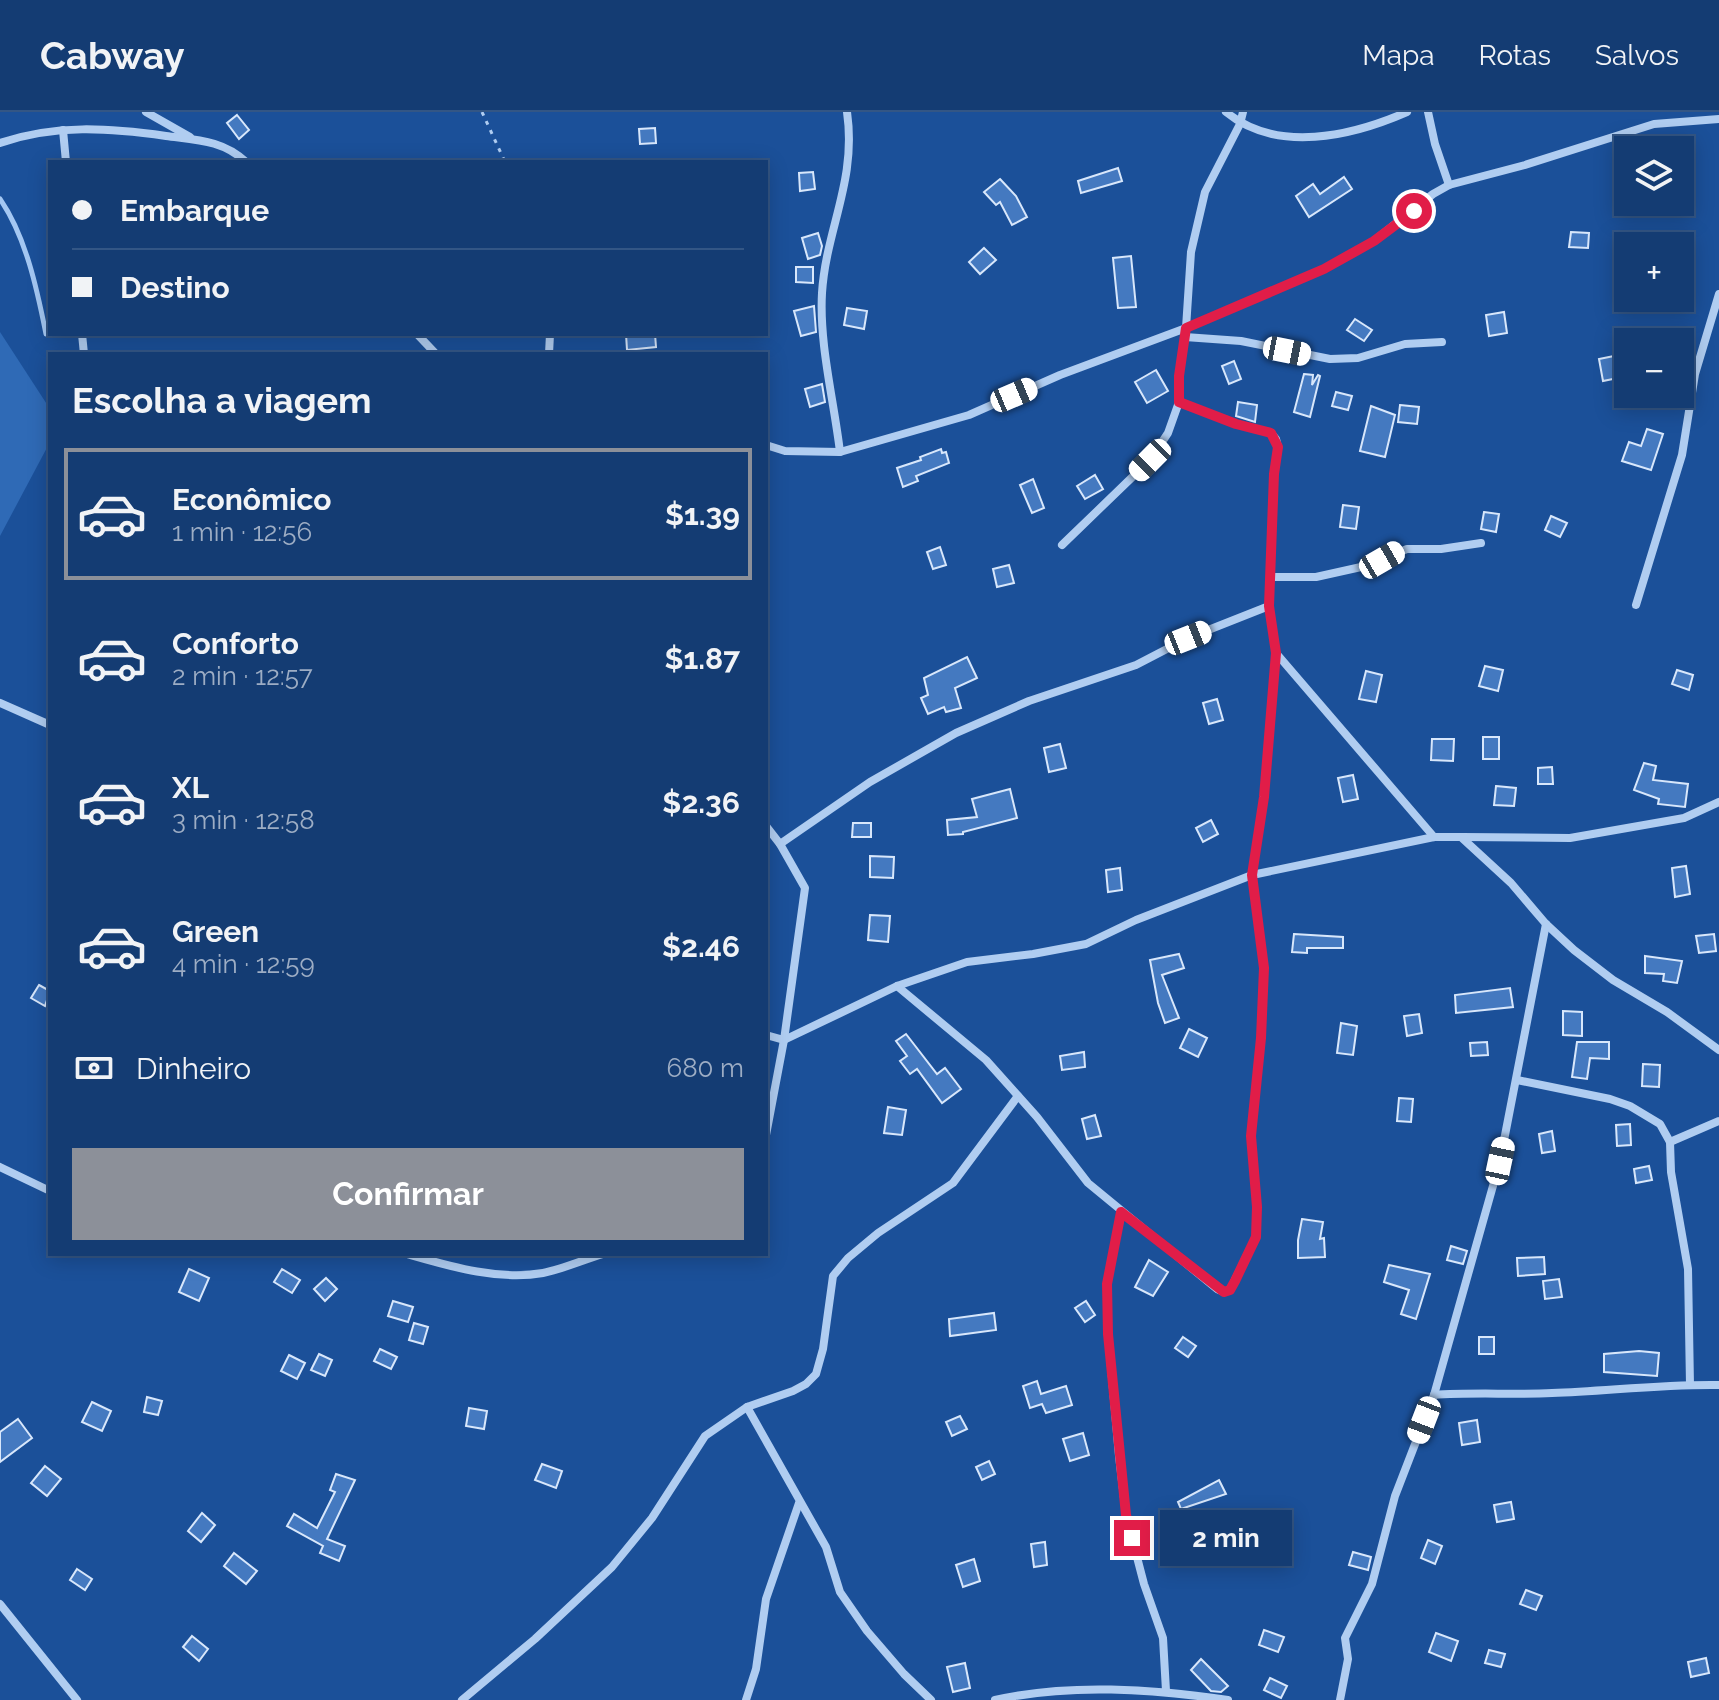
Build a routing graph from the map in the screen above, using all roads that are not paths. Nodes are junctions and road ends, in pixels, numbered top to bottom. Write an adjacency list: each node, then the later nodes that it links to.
1 (146, 112): 10 (street)
2 (847, 112): 22 (street)
3 (1226, 112): 8 (street)
4 (1243, 112): 8 (street)
5 (1407, 112): 8 (street)
6 (1428, 112): 14 (street)
7 (1719, 119): 14 (street)
8 (1240, 124): 16 (street)
9 (63, 130): 10 (street); 11 (street); 12 (street)
10 (194, 140): 13 (street)
11 (0, 143)
12 (66, 160)
13 (244, 160)
14 (1449, 185): 16 (street)
15 (1719, 294): 26 (street)
16 (1186, 332): 18 (street); 20 (street); 22 (street)
17 (419, 336): 19 (street)
18 (1442, 342)
19 (434, 352)
20 (1179, 402): 24 (street); 25 (street)
21 (768, 446): 22 (street)
22 (840, 452)
23 (1481, 543): 25 (street)
24 (1062, 545)
25 (1270, 577): 27 (street)
26 (1636, 605)
27 (1269, 606): 28 (street); 35 (street)
28 (1276, 653): 33 (street); 36 (street)
29 (0, 703): 30 (street)
30 (48, 724)
31 (1719, 802): 34 (street)
32 (768, 829): 35 (street)
33 (1434, 837): 34 (street); 36 (street)
34 (1461, 837): 37 (street)
35 (780, 844): 40 (street)
36 (1252, 875): 38 (street); 49 (street)
37 (1546, 924): 41 (street); 42 (street)
38 (897, 986): 40 (street); 43 (street)
39 (768, 1036): 40 (street)
40 (784, 1040): 45 (street)
41 (1719, 1050)
42 (1517, 1080): 46 (street); 54 (street)
43 (1018, 1096): 49 (street); 55 (street)
44 (1719, 1121): 46 (street)
45 (768, 1124)
46 (1670, 1142): 52 (street)
47 (0, 1167): 48 (street)
48 (48, 1190)
49 (1121, 1212): 58 (street)
50 (414, 1256): 51 (street)
51 (597, 1256)
52 (1690, 1385): 53 (street); 54 (street)
53 (1719, 1385)
54 (1434, 1395): 65 (street)
55 (747, 1407): 56 (street); 60 (street)
56 (799, 1503): 61 (street); 62 (street)
57 (0, 1604): 59 (street)
58 (1166, 1691): 63 (street); 64 (street)
59 (77, 1700)
60 (462, 1700)
61 (746, 1700)
62 (931, 1700)
63 (995, 1700)
64 (1228, 1700)
65 (1340, 1700)

